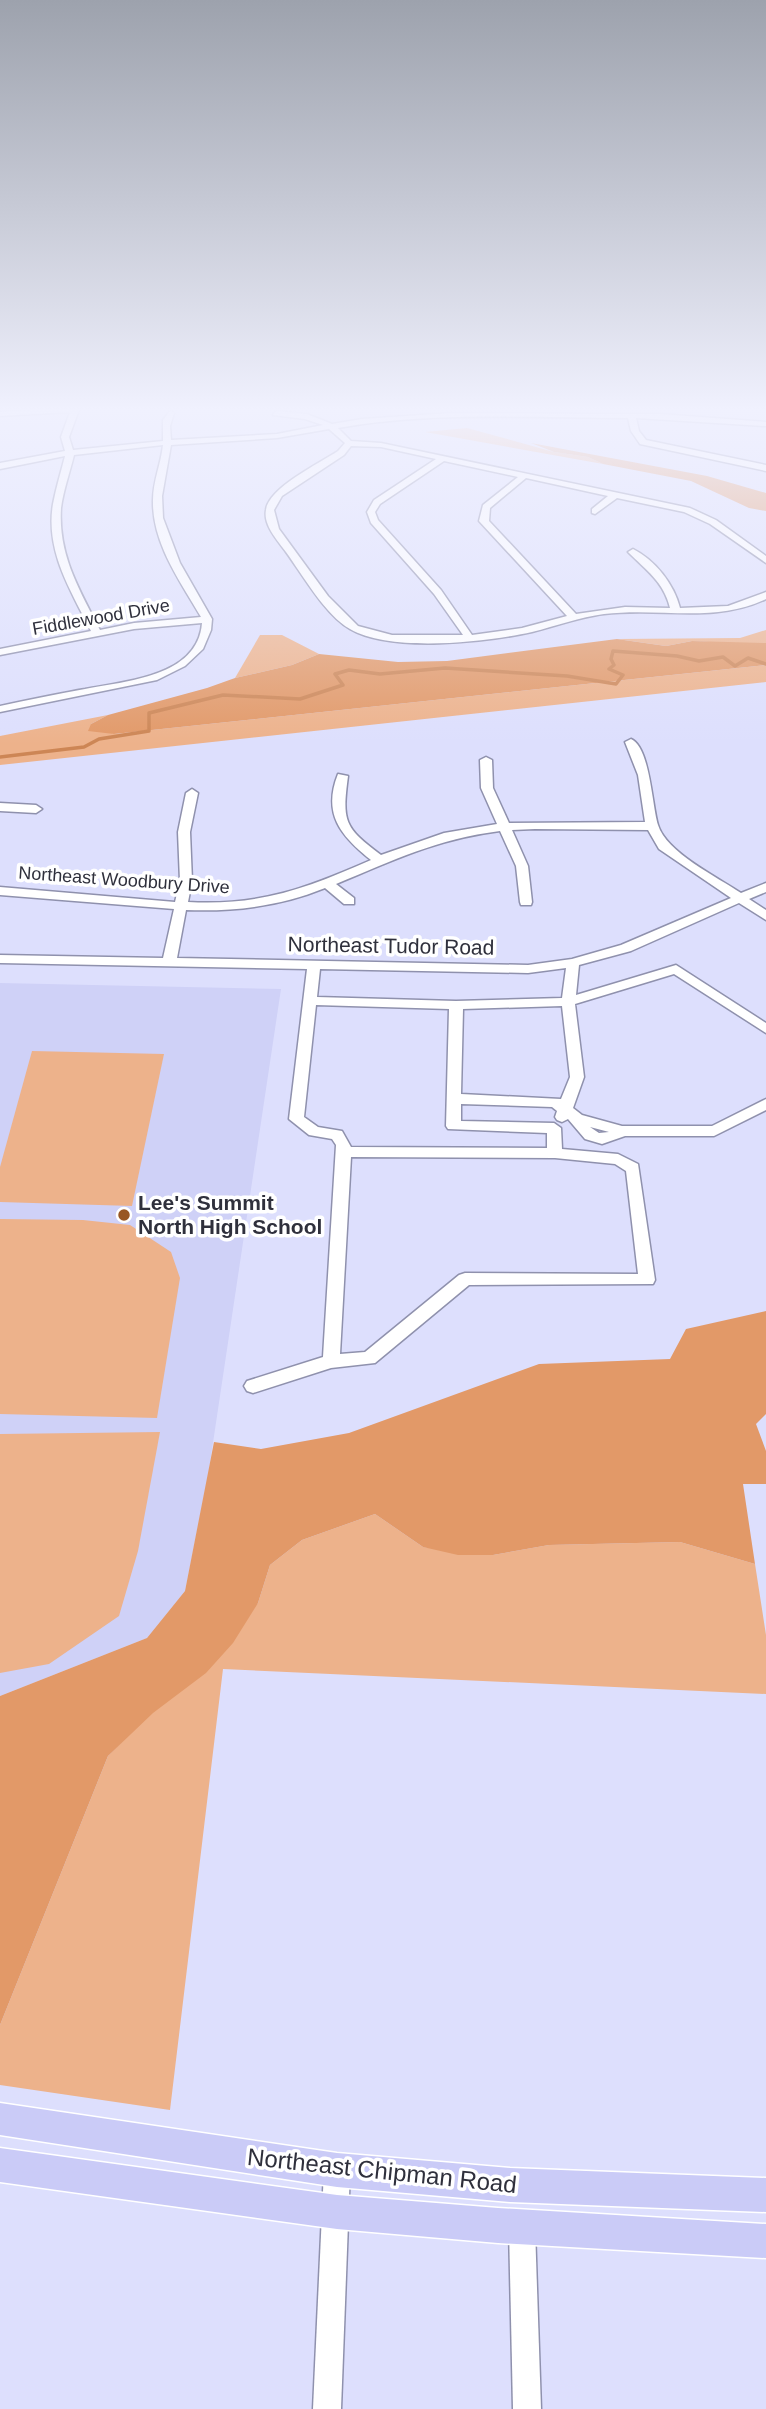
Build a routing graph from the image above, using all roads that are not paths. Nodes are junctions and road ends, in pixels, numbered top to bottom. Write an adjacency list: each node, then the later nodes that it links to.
1 (57, 519): 13 (street)
2 (159, 519): 12 (street)
3 (272, 519): 14 (street)
4 (373, 519): 14 (street)
5 (484, 519): 11 (street)
6 (707, 519): 8 (street)
7 (632, 552): 10 (street)
8 (766, 560)
9 (766, 595): 10 (street)
10 (676, 611): 11 (street)
11 (573, 617): 14 (street)
12 (207, 619): 13 (street, Fiddlewood Drive); 16 (street)
13 (97, 633): 15 (street, Fiddlewood Drive)
14 (468, 636)
15 (0, 652)
16 (0, 709)
17 (631, 742): 24 (street)
18 (486, 760): 23 (street)
19 (342, 776): 25 (street)
20 (192, 793): 32 (street)
21 (0, 807): 22 (street)
22 (36, 809)
23 (505, 826): 24 (street, Northeast Woodbury Drive); 25 (street, Northeast Woodbury Drive); 31 (street)
24 (652, 826): 29 (street)
25 (379, 860): 26 (street, Northeast Woodbury Drive)
26 (325, 882): 30 (street); 32 (street, Northeast Woodbury Drive)
27 (766, 887): 29 (street, Northeast Tudor Road)
28 (0, 891): 32 (street, Northeast Woodbury Drive)
29 (739, 899): 33 (street); 36 (street, Northeast Tudor Road)
30 (349, 901)
31 (526, 902)
32 (182, 904): 35 (street)
33 (766, 916)
34 (0, 959): 35 (street, Northeast Tudor Road)
35 (169, 963): 37 (street, Northeast Tudor Road)
36 (573, 963): 37 (street, Northeast Tudor Road); 39 (street)
37 (314, 966): 38 (street)
38 (310, 1001): 40 (street); 46 (street)
39 (568, 1002): 40 (street); 41 (street); 44 (street)
40 (456, 1004): 42 (street)
41 (766, 1029)
42 (454, 1099): 44 (street); 45 (street)
43 (766, 1104): 44 (street)
44 (572, 1114): 45 (street)
45 (554, 1128): 47 (street)
46 (344, 1152): 47 (street); 48 (street)
47 (555, 1153): 48 (street)
48 (331, 1361): 49 (street)
49 (253, 1386)
50 (0, 2119): 52 (main road, Northeast Chipman Road)
51 (0, 2165): 54 (main road, Northeast Chipman Road)
52 (337, 2170): 53 (main road, Northeast Chipman Road); 54 (street)
53 (766, 2195)
54 (337, 2212): 55 (main road, Northeast Chipman Road); 57 (street)
55 (522, 2228): 56 (main road, Northeast Chipman Road); 58 (street)
56 (766, 2241)
57 (327, 2409)
58 (527, 2409)

